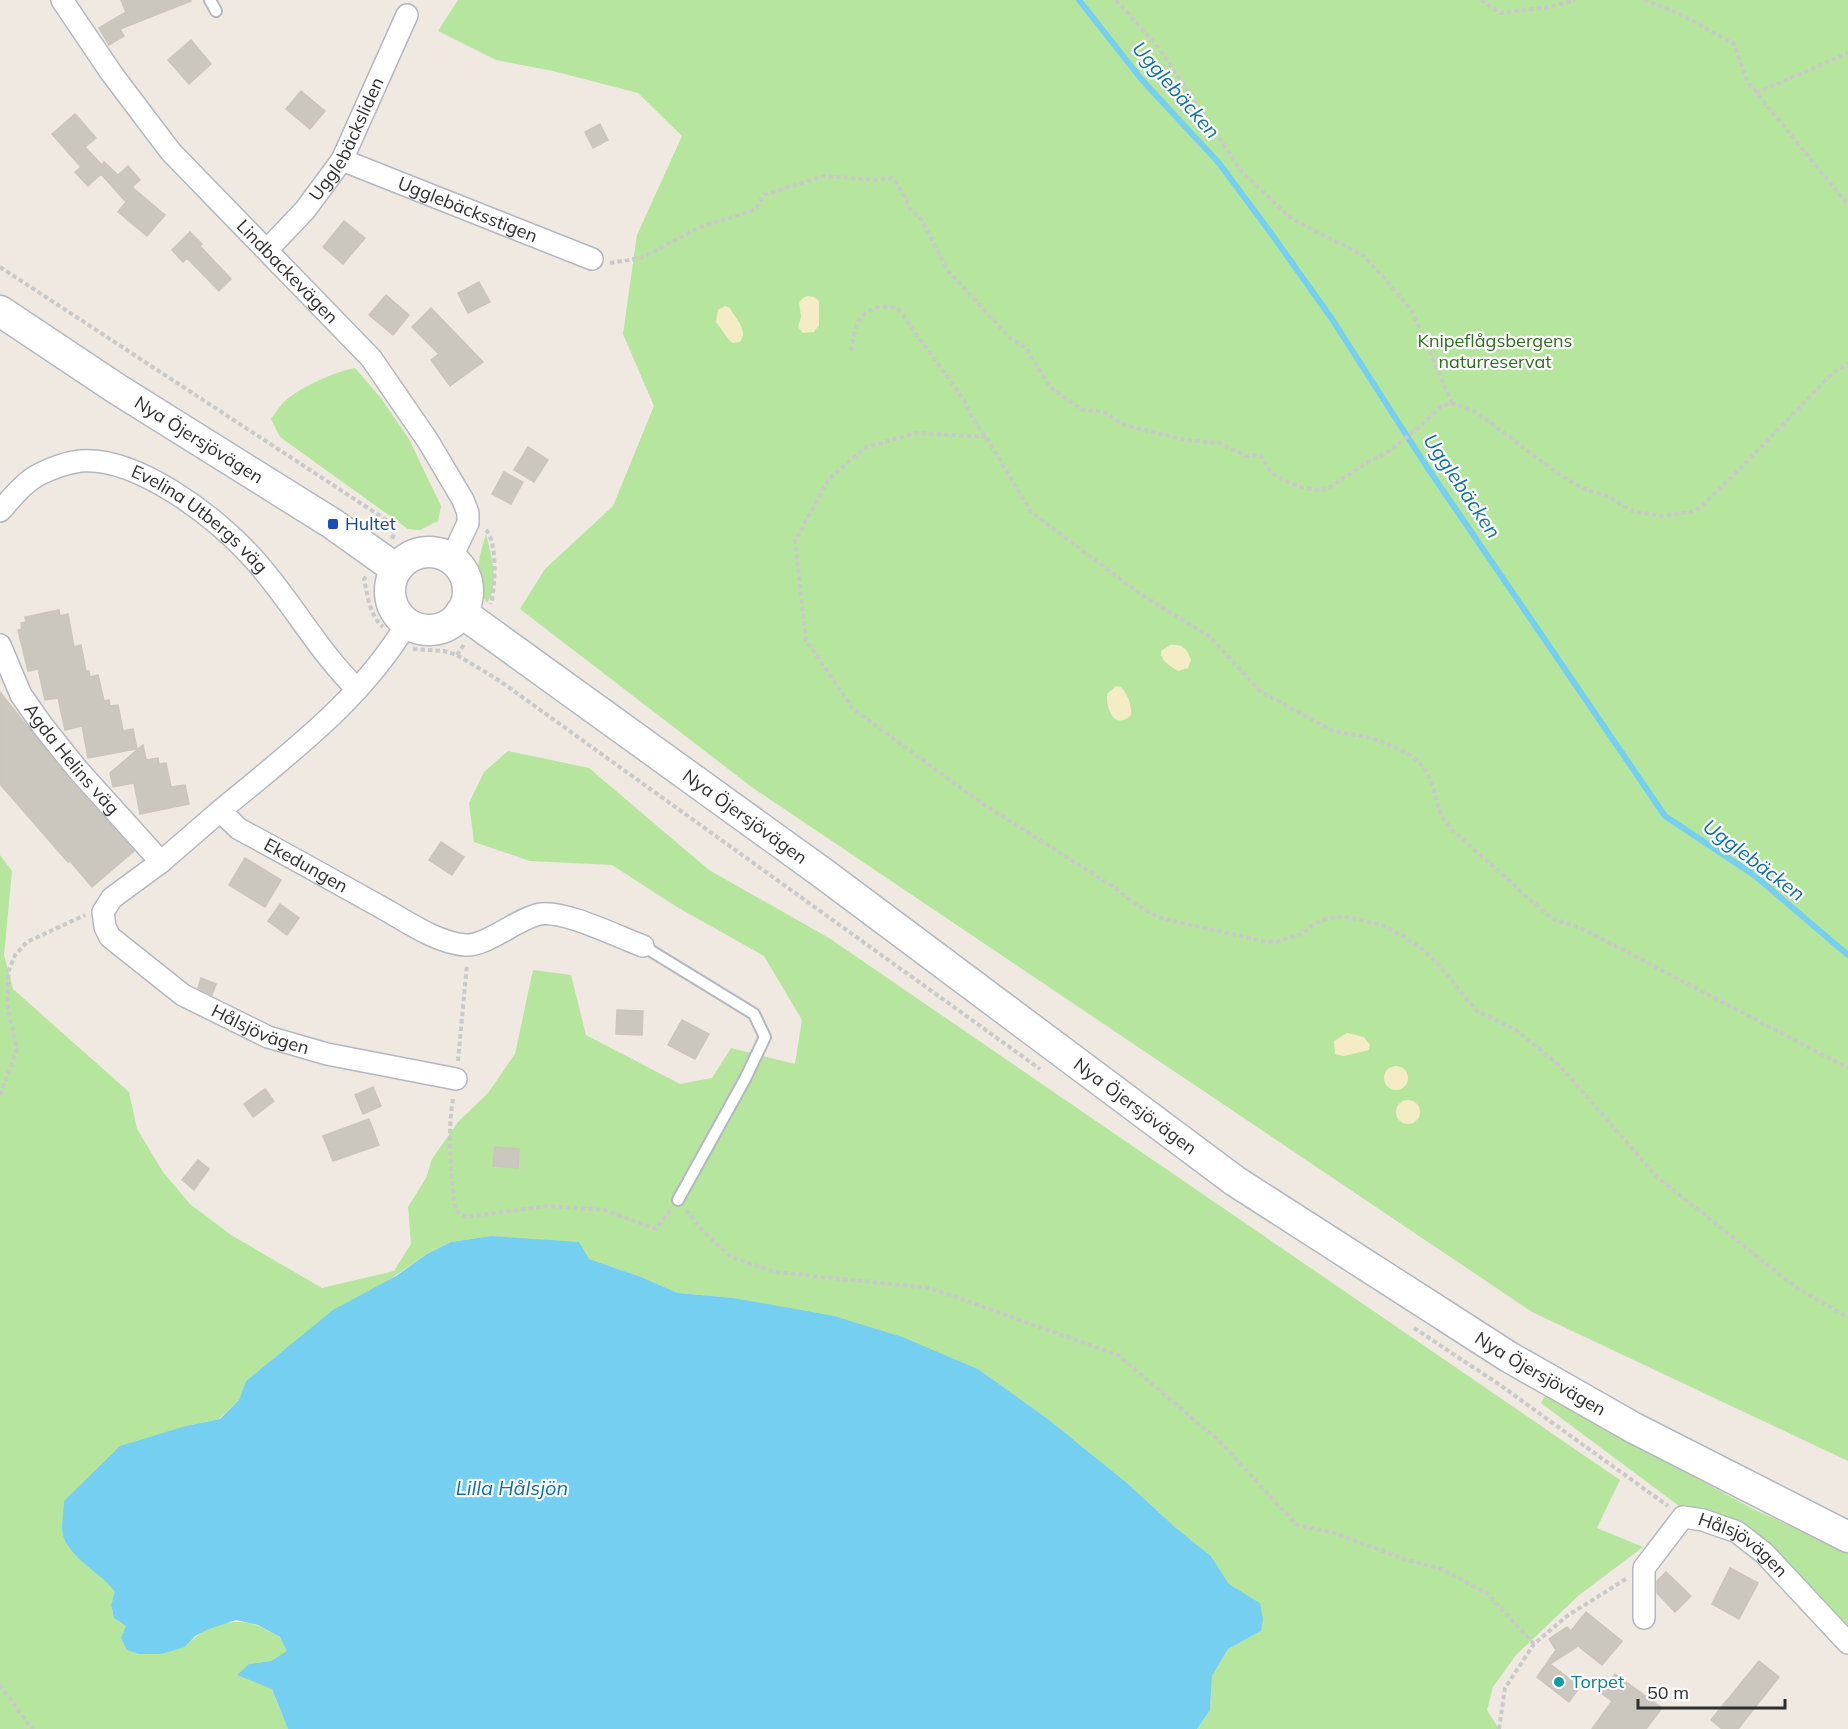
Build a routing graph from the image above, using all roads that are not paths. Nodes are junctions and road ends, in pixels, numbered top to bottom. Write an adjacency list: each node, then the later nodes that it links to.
1 (210, 0): 3 (lane)
2 (65, 1): 6 (street, Lindbackevägen)
3 (216, 10)
4 (407, 15): 5 (street, Ugglebäcksliden)
5 (342, 160): 6 (street, Ugglebäcksliden); 7 (street, Ugglebäcksstigen)
6 (267, 250): 10 (street, Lindbackevägen)
7 (592, 259)
8 (0, 311): 11 (street, Nya Öjersjövägen)
9 (0, 511): 15 (street, Evelina Utbergs väg)
10 (451, 559): 11 (street); 12 (street)
11 (396, 569): 13 (street)
12 (475, 610): 13 (street); 21 (street, Nya Öjersjövägen)
13 (407, 623): 15 (street)
14 (0, 645): 17 (street, Agda Helins väg)
15 (357, 689): 16 (street)
16 (220, 811): 17 (street); 18 (street, Ekedungen)
17 (161, 862): 19 (street, Hålsjövägen)
18 (643, 946): 20 (lane)
19 (456, 1079)
20 (678, 1200)
21 (1848, 1537)
22 (1644, 1618): 23 (street, Hålsjövägen)
23 (1848, 1643)

